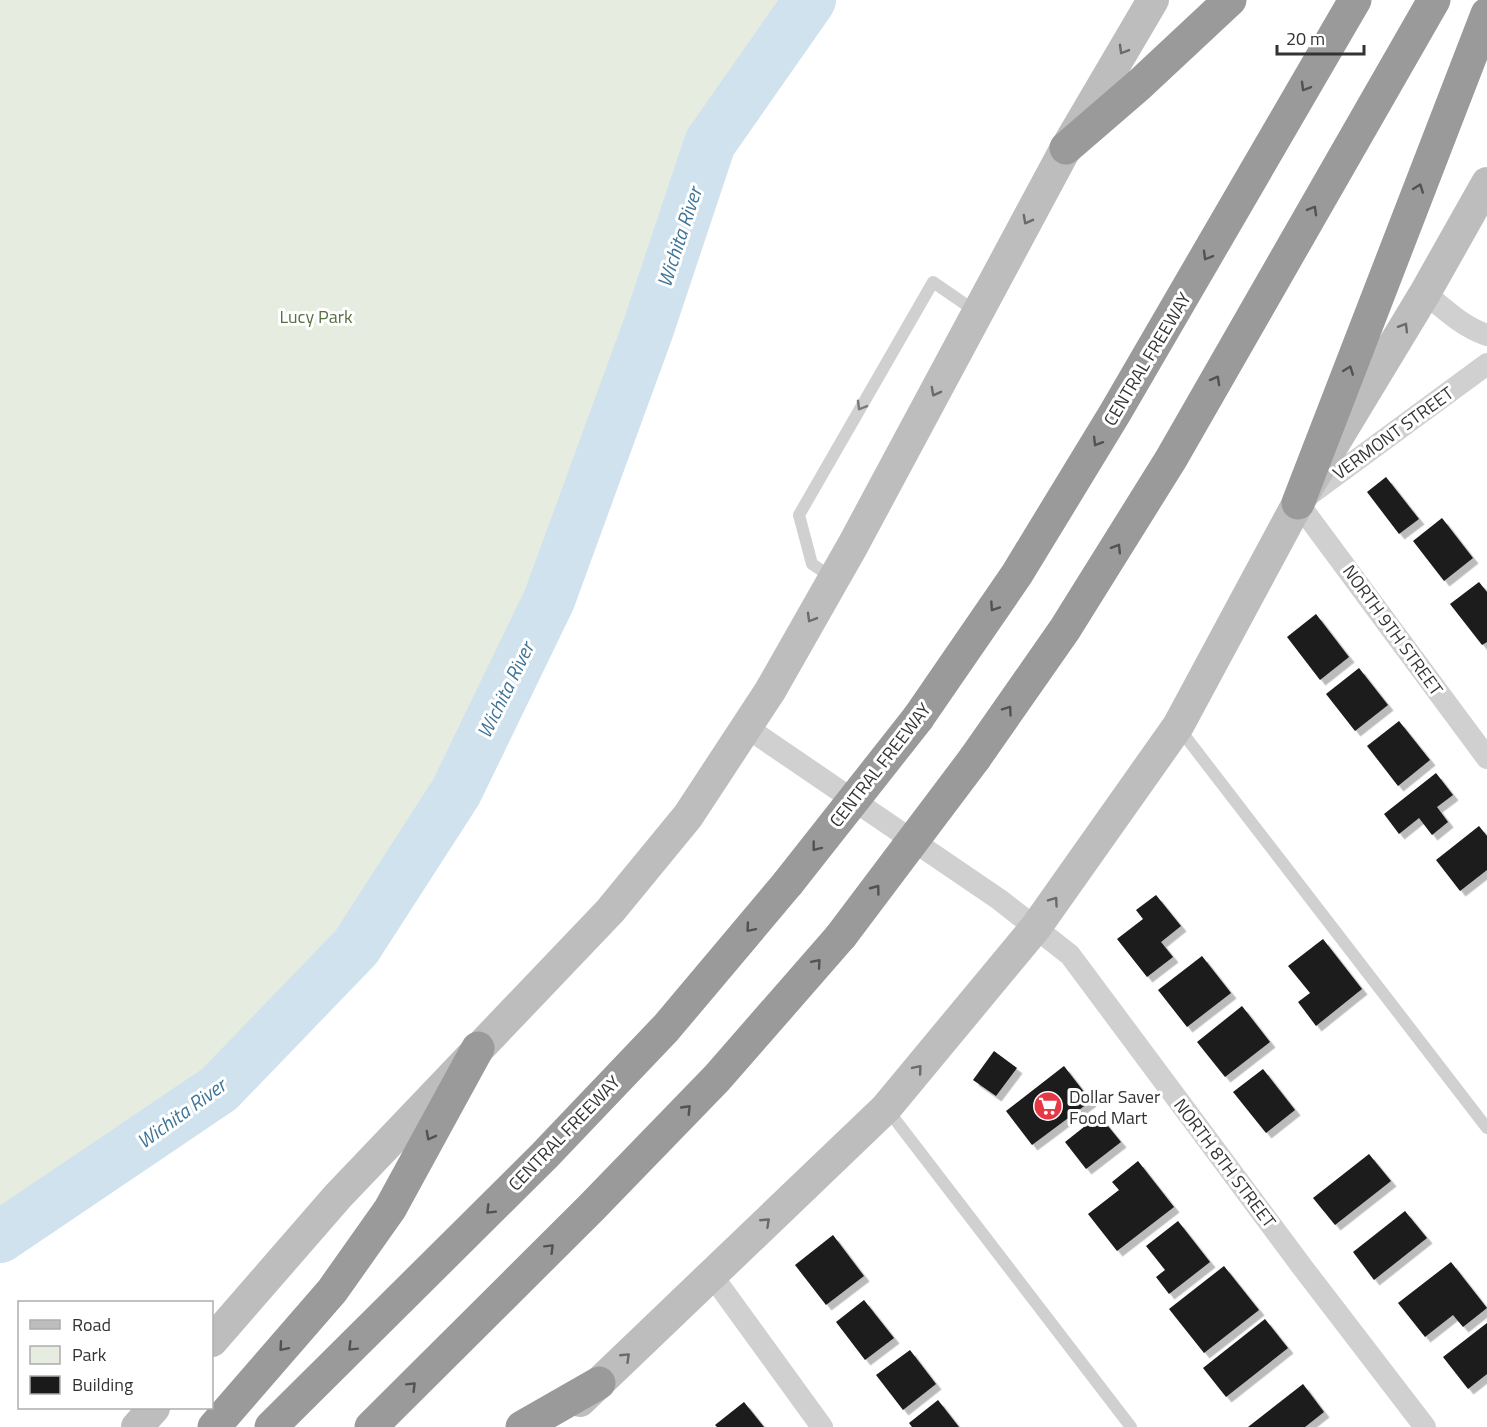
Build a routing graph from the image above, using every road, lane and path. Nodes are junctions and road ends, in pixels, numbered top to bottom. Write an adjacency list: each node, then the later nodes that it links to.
1 (1153, 0): 6 (main road, one-way to 6)
2 (1230, 0): 6 (highway)
3 (1355, 0): 27 (highway, CENTRAL FREEWAY, one-way to 27, bridge)
4 (1434, 0): 28 (highway, one-way to 4, bridge)
5 (1487, 14): 12 (highway, one-way to 5)
6 (1066, 148): 9 (main road, one-way to 9)
7 (1487, 183): 8 (main road)
8 (1425, 293): 10 (street); 12 (main road, one-way to 8)
9 (978, 313): 13 (main road, one-way to 13); 13 (lane, one-way to 13)
10 (1487, 335)
11 (1487, 364): 12 (street, VERMONT STREET)
12 (1298, 503): 14 (main road); 16 (street, NORTH 9TH STREET)
13 (834, 579): 15 (main road, one-way to 15)
14 (1178, 726): 17 (main road, one-way to 14); 20 (lane)
15 (746, 727): 17 (street, NORTH 8TH STREET); 18 (main road)
16 (1487, 758)
17 (1036, 927): 19 (main road, one-way to 17); 33 (street, NORTH 8TH STREET)
18 (478, 1048): 22 (main road); 26 (highway, one-way to 26)
19 (886, 1108): 21 (main road, one-way to 19); 32 (lane)
20 (1487, 1128)
21 (711, 1274): 23 (main road, one-way to 21); 31 (street)
22 (213, 1340)
23 (599, 1383): 29 (highway); 30 (main road)
24 (152, 1409): 25 (main road)
25 (137, 1427)
26 (214, 1427)
27 (271, 1427)
28 (371, 1427)
29 (522, 1427)
30 (553, 1427)
31 (822, 1427)
32 (1131, 1427)
33 (1425, 1427)

